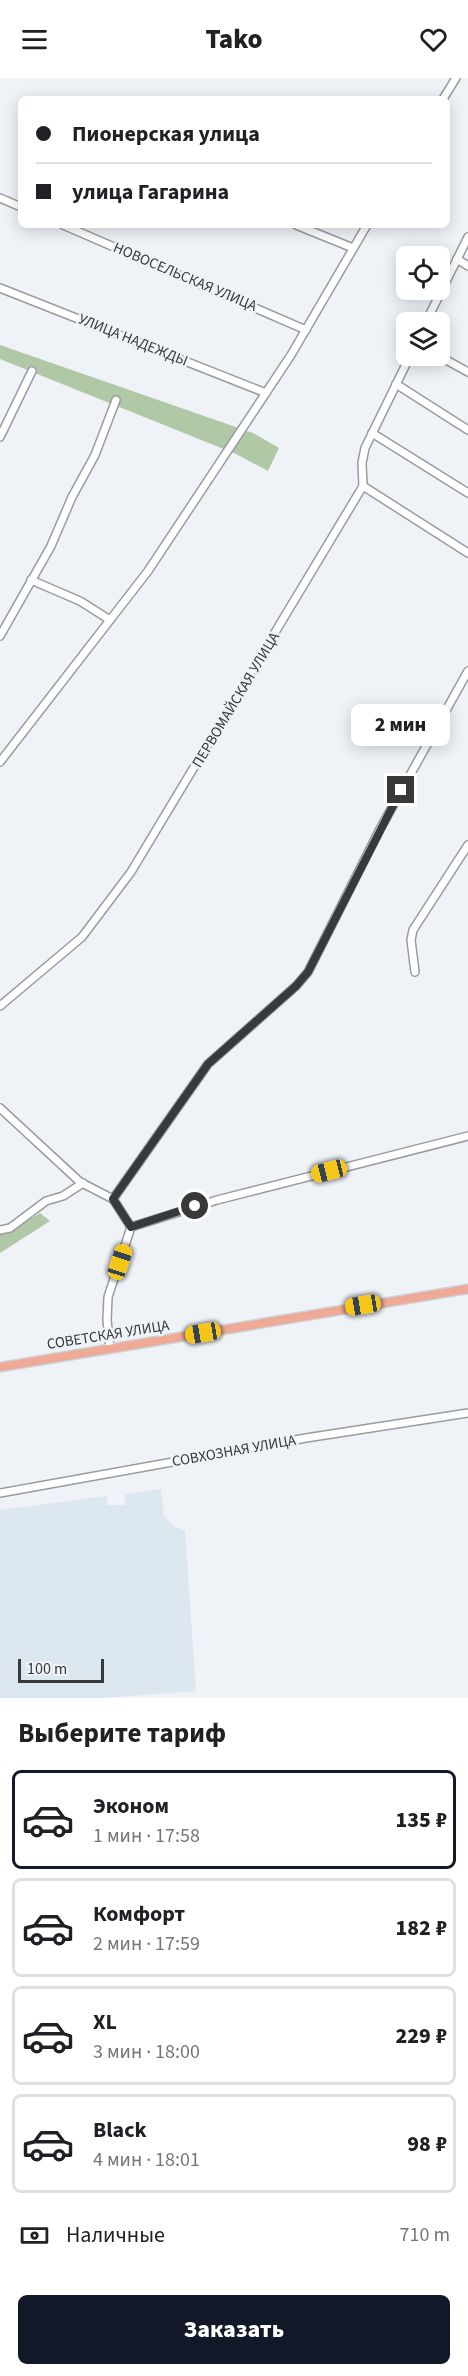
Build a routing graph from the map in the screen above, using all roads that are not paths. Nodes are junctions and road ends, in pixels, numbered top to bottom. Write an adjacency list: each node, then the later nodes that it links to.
1 (456, 78): 2 (street)
2 (445, 96)
3 (0, 198): 4 (street)
4 (18, 206)
5 (70, 228): 14 (street, НОВОСЕЛЬСКАЯ УЛИЦА)
6 (303, 228): 9 (street)
7 (365, 228): 9 (street)
8 (468, 237): 10 (street)
9 (353, 248): 14 (street)
10 (457, 259): 11 (street); 13 (street)
11 (468, 266)
12 (0, 288): 20 (street, УЛИЦА НАДЕЖДЫ)
13 (431, 312)
14 (306, 330): 20 (street)
15 (450, 362): 18 (street)
16 (405, 366): 19 (street)
17 (32, 372): 24 (street)
18 (468, 372)
19 (396, 384): 22 (street); 23 (street)
20 (266, 393): 29 (street)
21 (116, 400): 28 (street)
22 (468, 430)
23 (372, 433): 25 (street); 26 (street)
24 (0, 437)
25 (363, 486): 27 (street); 35 (street, ПЕРВОМАЙСКАЯ УЛИЦА)
26 (468, 494)
27 (468, 553)
28 (31, 580): 29 (street); 30 (street)
29 (110, 620): 32 (street)
30 (0, 636)
31 (468, 671): 39 (street)
32 (0, 762)
33 (468, 845): 34 (street)
34 (415, 972)
35 (0, 1006)
36 (0, 1108): 38 (street)
37 (468, 1136): 40 (street)
38 (83, 1184): 39 (street); 41 (street)
39 (113, 1199): 40 (street)
40 (131, 1227): 43 (street)
41 (0, 1230)
42 (468, 1289): 43 (main road, СОВЕТСКАЯ УЛИЦА)
43 (110, 1349): 44 (main road, СОВЕТСКАЯ УЛИЦА)
44 (0, 1367)
45 (468, 1413): 46 (street, СОВХОЗНАЯ УЛИЦА)
46 (0, 1493)

